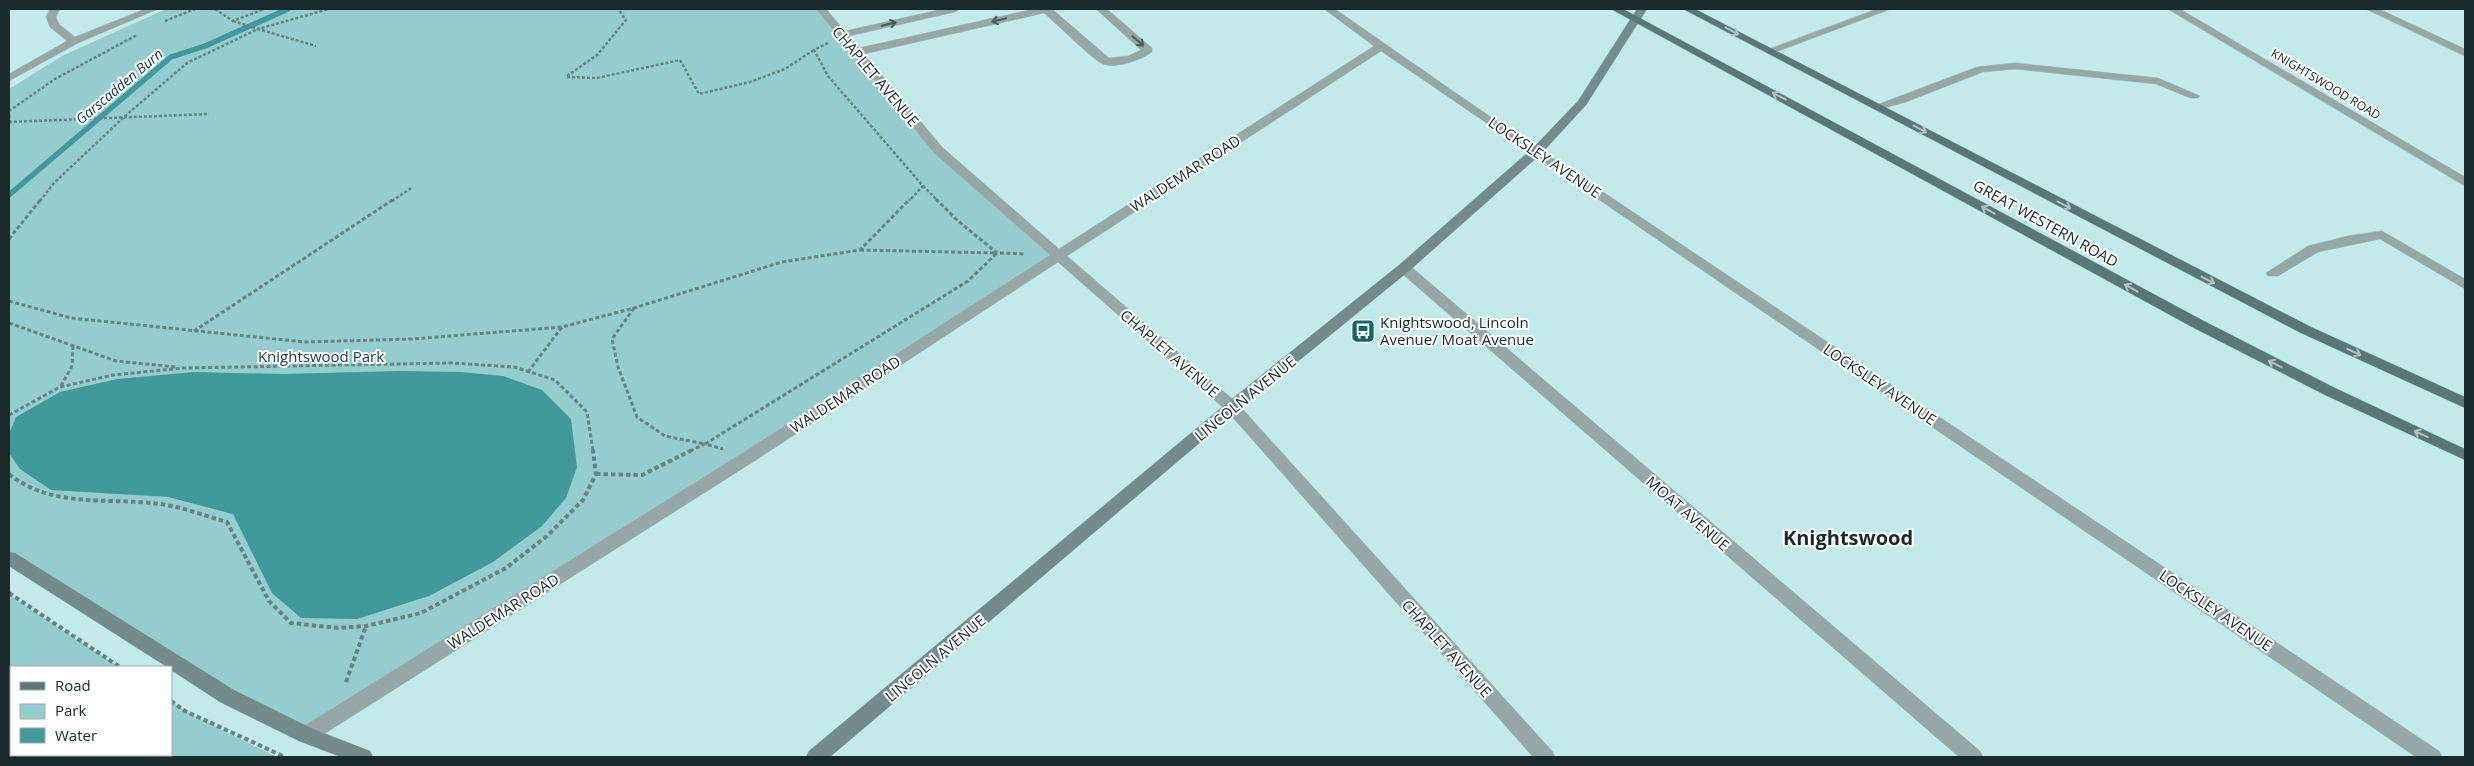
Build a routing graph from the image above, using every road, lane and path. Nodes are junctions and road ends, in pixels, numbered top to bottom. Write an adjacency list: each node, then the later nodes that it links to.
1 (55, 9): 24 (street)
2 (153, 9): 24 (street)
3 (195, 9): 19 (path)
4 (215, 9): 20 (path)
5 (264, 9): 20 (path)
6 (329, 9): 21 (path)
7 (618, 9): 27 (path)
8 (821, 9): 23 (street, CHAPLET AVENUE)
9 (955, 9): 23 (street, one-way to 9)
10 (1046, 9): 11 (street, one-way to 10); 29 (street, one-way to 29)
11 (1101, 9)
12 (1329, 9): 26 (street, LOCKSLEY AVENUE)
13 (1616, 9): 18 (main road, GREAT WESTERN ROAD)
14 (1688, 9): 28 (main road, GREAT WESTERN ROAD, one-way to 28)
15 (1886, 9): 28 (street)
16 (2173, 9): 40 (street, KNIGHTSWOOD ROAD)
17 (2371, 9): 30 (street)
18 (1638, 14): 39 (street, LINCOLN AVENUE); 63 (main road, GREAT WESTERN ROAD, one-way to 18)
19 (165, 21)
20 (233, 21): 21 (path)
21 (258, 29): 25 (path); 37 (path)
22 (139, 34): 34 (path)
23 (842, 35): 27 (path); 29 (street, CHAPLET AVENUE)
24 (74, 41): 31 (street)
25 (316, 46)
26 (1381, 46): 39 (street, LOCKSLEY AVENUE); 46 (street, WALDEMAR ROAD)
27 (814, 50): 41 (path)
28 (1769, 51): 33 (main road, GREAT WESTERN ROAD)
29 (857, 52): 46 (street, CHAPLET AVENUE)
30 (2465, 54)
31 (9, 78)
32 (2194, 96): 33 (street)
33 (1877, 106): 59 (main road, GREAT WESTERN ROAD, one-way to 59)
34 (9, 111)
35 (209, 114): 37 (path)
36 (9, 115): 38 (path)
37 (124, 117): 38 (path); 43 (path)
38 (9, 122)
39 (1537, 151): 47 (street, LINCOLN AVENUE); 79 (street, LOCKSLEY AVENUE)
40 (2465, 182)
41 (923, 186): 44 (path); 45 (path)
42 (413, 187): 54 (path)
43 (9, 239)
44 (860, 250): 45 (path); 51 (path)
45 (997, 253): 46 (path); 62 (path)
46 (1059, 255): 60 (street, CHAPLET AVENUE); 64 (street, WALDEMAR ROAD)
47 (1404, 268): 60 (street, LINCOLN AVENUE); 78 (street, MOAT AVENUE)
48 (2273, 273): 49 (street)
49 (2465, 285)
50 (9, 301): 54 (path)
51 (634, 308): 53 (path); 62 (path)
52 (9, 323): 55 (path)
53 (562, 327): 54 (path); 57 (path)
54 (194, 331)
55 (73, 346): 56 (path); 58 (path)
56 (184, 368): 57 (path); 58 (path)
57 (528, 372): 66 (path)
58 (60, 386): 61 (path)
59 (2465, 403)
60 (1232, 407): 76 (street, LINCOLN AVENUE); 77 (street, CHAPLET AVENUE)
61 (9, 415)
62 (705, 444): 64 (path); 66 (path)
63 (2465, 455)
64 (750, 456): 72 (street, WALDEMAR ROAD)
65 (9, 474): 69 (path)
66 (596, 474): 69 (path)
67 (9, 558): 73 (street)
68 (9, 593): 70 (path)
69 (366, 626): 72 (path)
70 (118, 666)
71 (172, 702): 74 (path)
72 (334, 717): 73 (street, WALDEMAR ROAD)
73 (306, 735): 75 (street)
74 (285, 757)
75 (363, 757)
76 (816, 757)
77 (1545, 757)
78 (1973, 757)
79 (2432, 757)

